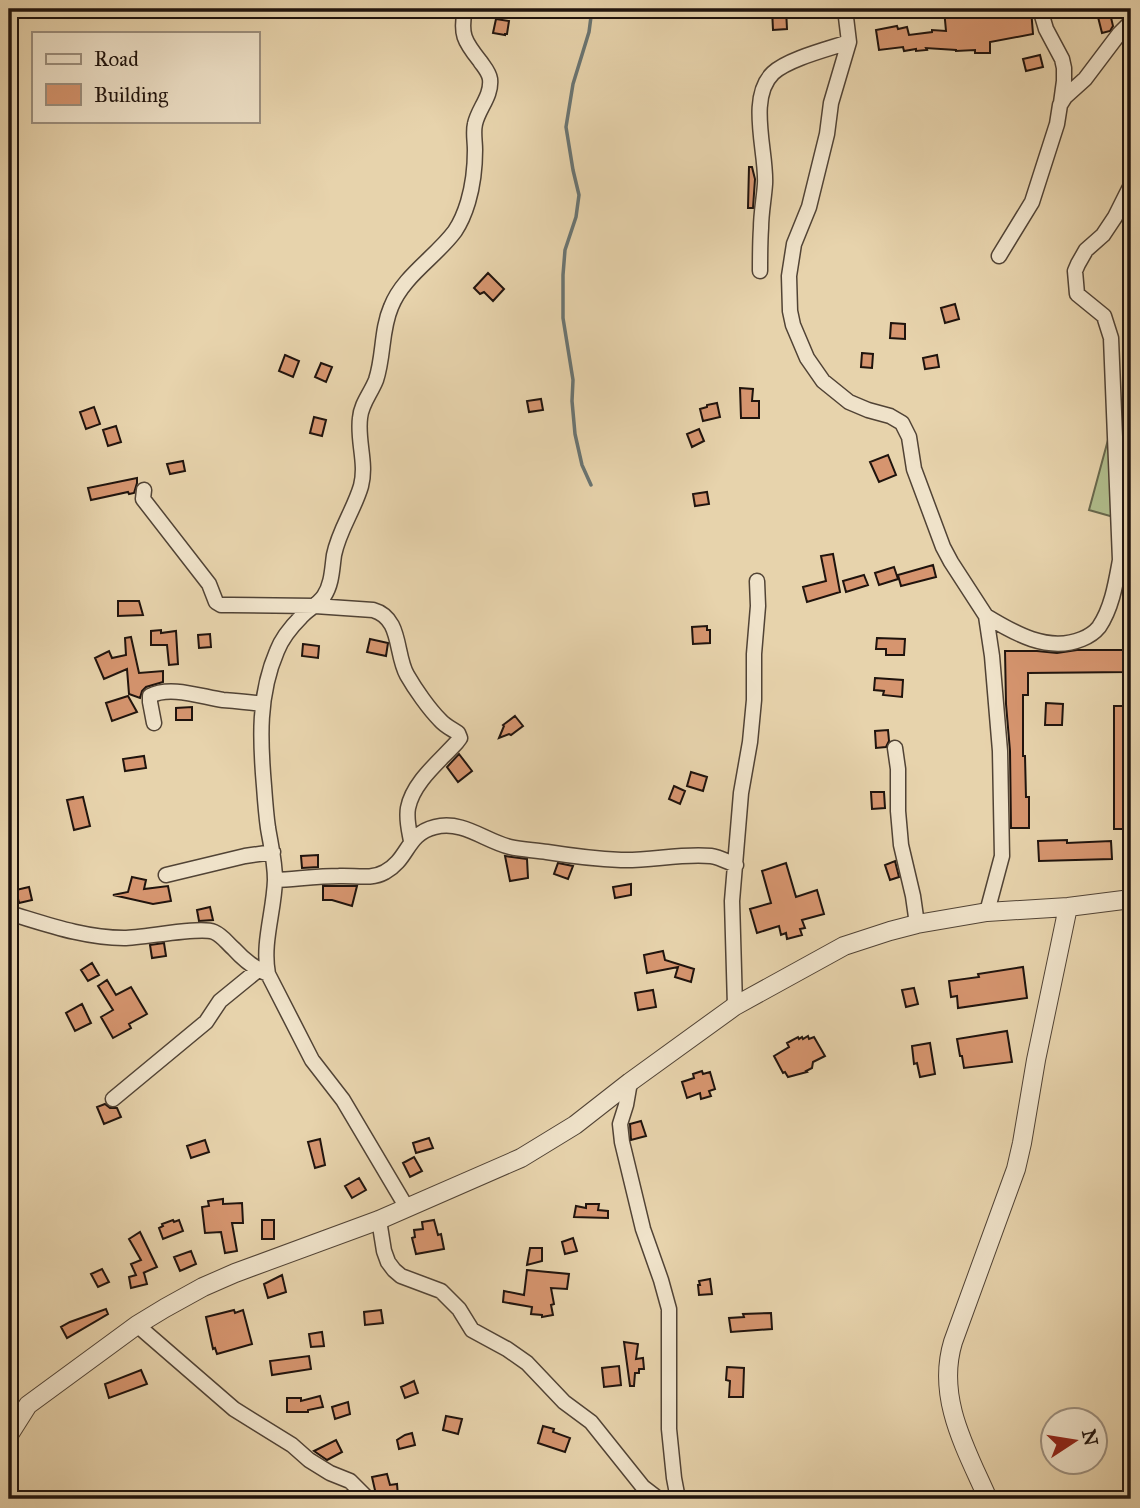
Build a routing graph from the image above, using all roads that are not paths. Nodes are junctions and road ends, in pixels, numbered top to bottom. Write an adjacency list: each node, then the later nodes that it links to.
1 (465, 9): 14 (street)
2 (845, 9): 5 (street)
3 (1040, 9): 6 (street)
4 (1131, 22): 6 (street)
5 (849, 42): 9 (street); 15 (street)
6 (1060, 105): 8 (street)
7 (1131, 188): 12 (street)
8 (999, 256)
9 (760, 271)
10 (144, 491): 14 (street)
11 (1131, 540): 12 (street)
12 (1120, 560): 15 (street)
13 (757, 581): 21 (street)
14 (315, 606): 16 (street); 19 (street)
15 (986, 616): 26 (street)
16 (262, 704): 17 (street); 20 (street)
17 (154, 723)
18 (895, 748): 28 (street)
19 (411, 841): 21 (street); 23 (street)
20 (273, 852): 22 (street); 23 (street)
21 (736, 865): 30 (street)
22 (166, 875)
23 (275, 880): 29 (street)
24 (1131, 899): 25 (street)
25 (1068, 907): 26 (street); 42 (street)
26 (987, 912): 28 (street)
27 (9, 913): 29 (street)
28 (916, 924): 30 (street)
29 (263, 972): 32 (street); 33 (street)
30 (735, 1006): 31 (street)
31 (630, 1082): 33 (street); 41 (street)
32 (113, 1099)
33 (407, 1208): 34 (street)
34 (379, 1220): 35 (street); 40 (street)
35 (137, 1325): 36 (street); 39 (street)
36 (29, 1405): 37 (street); 38 (street)
37 (9, 1415)
38 (9, 1435)
39 (368, 1499)
40 (663, 1499)
41 (678, 1499)
42 (988, 1499)

